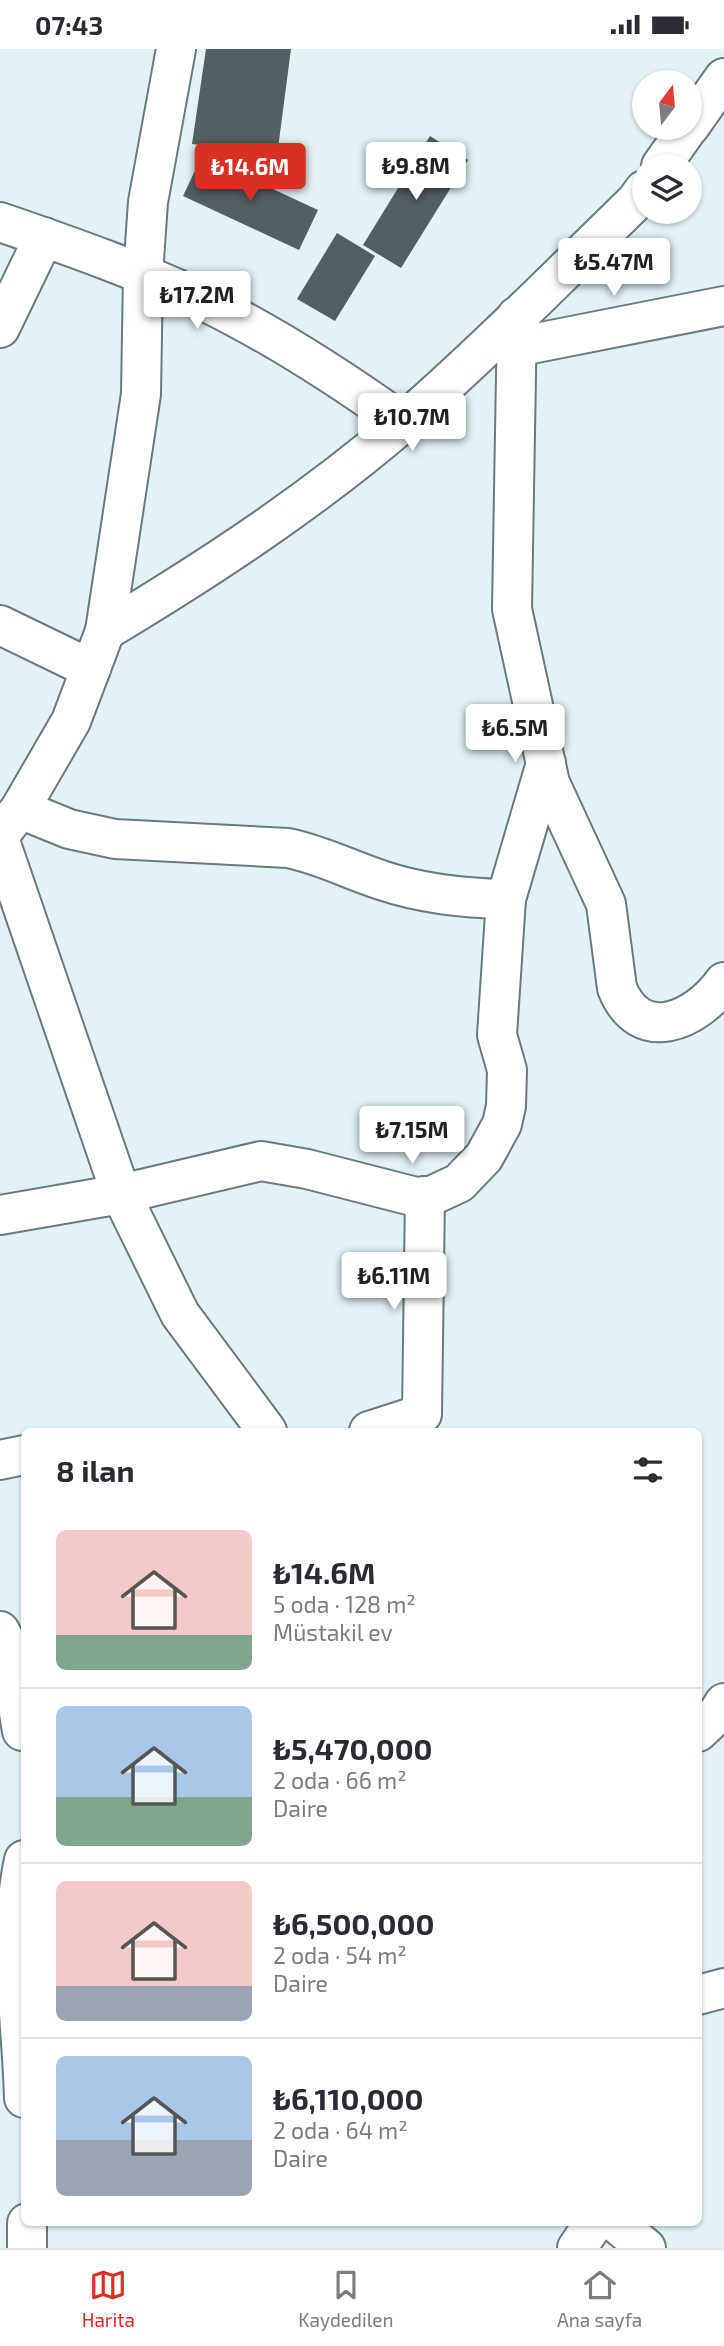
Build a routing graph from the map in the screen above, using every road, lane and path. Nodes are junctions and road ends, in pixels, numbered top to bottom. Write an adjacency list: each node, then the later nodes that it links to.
1 (176, 49): 7 (street)
2 (724, 79): 3 (street)
3 (702, 109)
4 (632, 205): 10 (street)
5 (0, 222): 6 (street)
6 (44, 237): 7 (street); 9 (street)
7 (143, 274): 11 (street); 13 (street)
8 (724, 306): 10 (street)
9 (0, 328)
10 (517, 331): 11 (street); 15 (street)
11 (402, 423): 13 (street)
12 (0, 625): 14 (street)
13 (105, 631): 14 (street)
14 (91, 669): 16 (street)
15 (546, 763): 18 (street); 19 (street)
16 (10, 822): 18 (street)
17 (0, 841): 20 (street)
18 (506, 899): 21 (street)
19 (724, 982)
20 (121, 1193): 21 (street); 22 (street); 23 (street)
21 (425, 1196): 24 (street)
22 (0, 1215)
23 (265, 1428)
24 (378, 1428)
25 (21, 1456): 26 (street)
26 (0, 1460)
27 (21, 1615): 28 (street)
28 (0, 1617)
29 (0, 1631): 30 (street)
30 (16, 1727)
31 (21, 1882): 34 (street)
32 (724, 1988): 33 (street)
33 (702, 1994)
34 (21, 2038)
35 (27, 2226): 38 (street)
36 (592, 2226): 39 (street)
37 (620, 2226): 40 (street)
38 (27, 2248)
39 (577, 2248)
40 (646, 2248)

